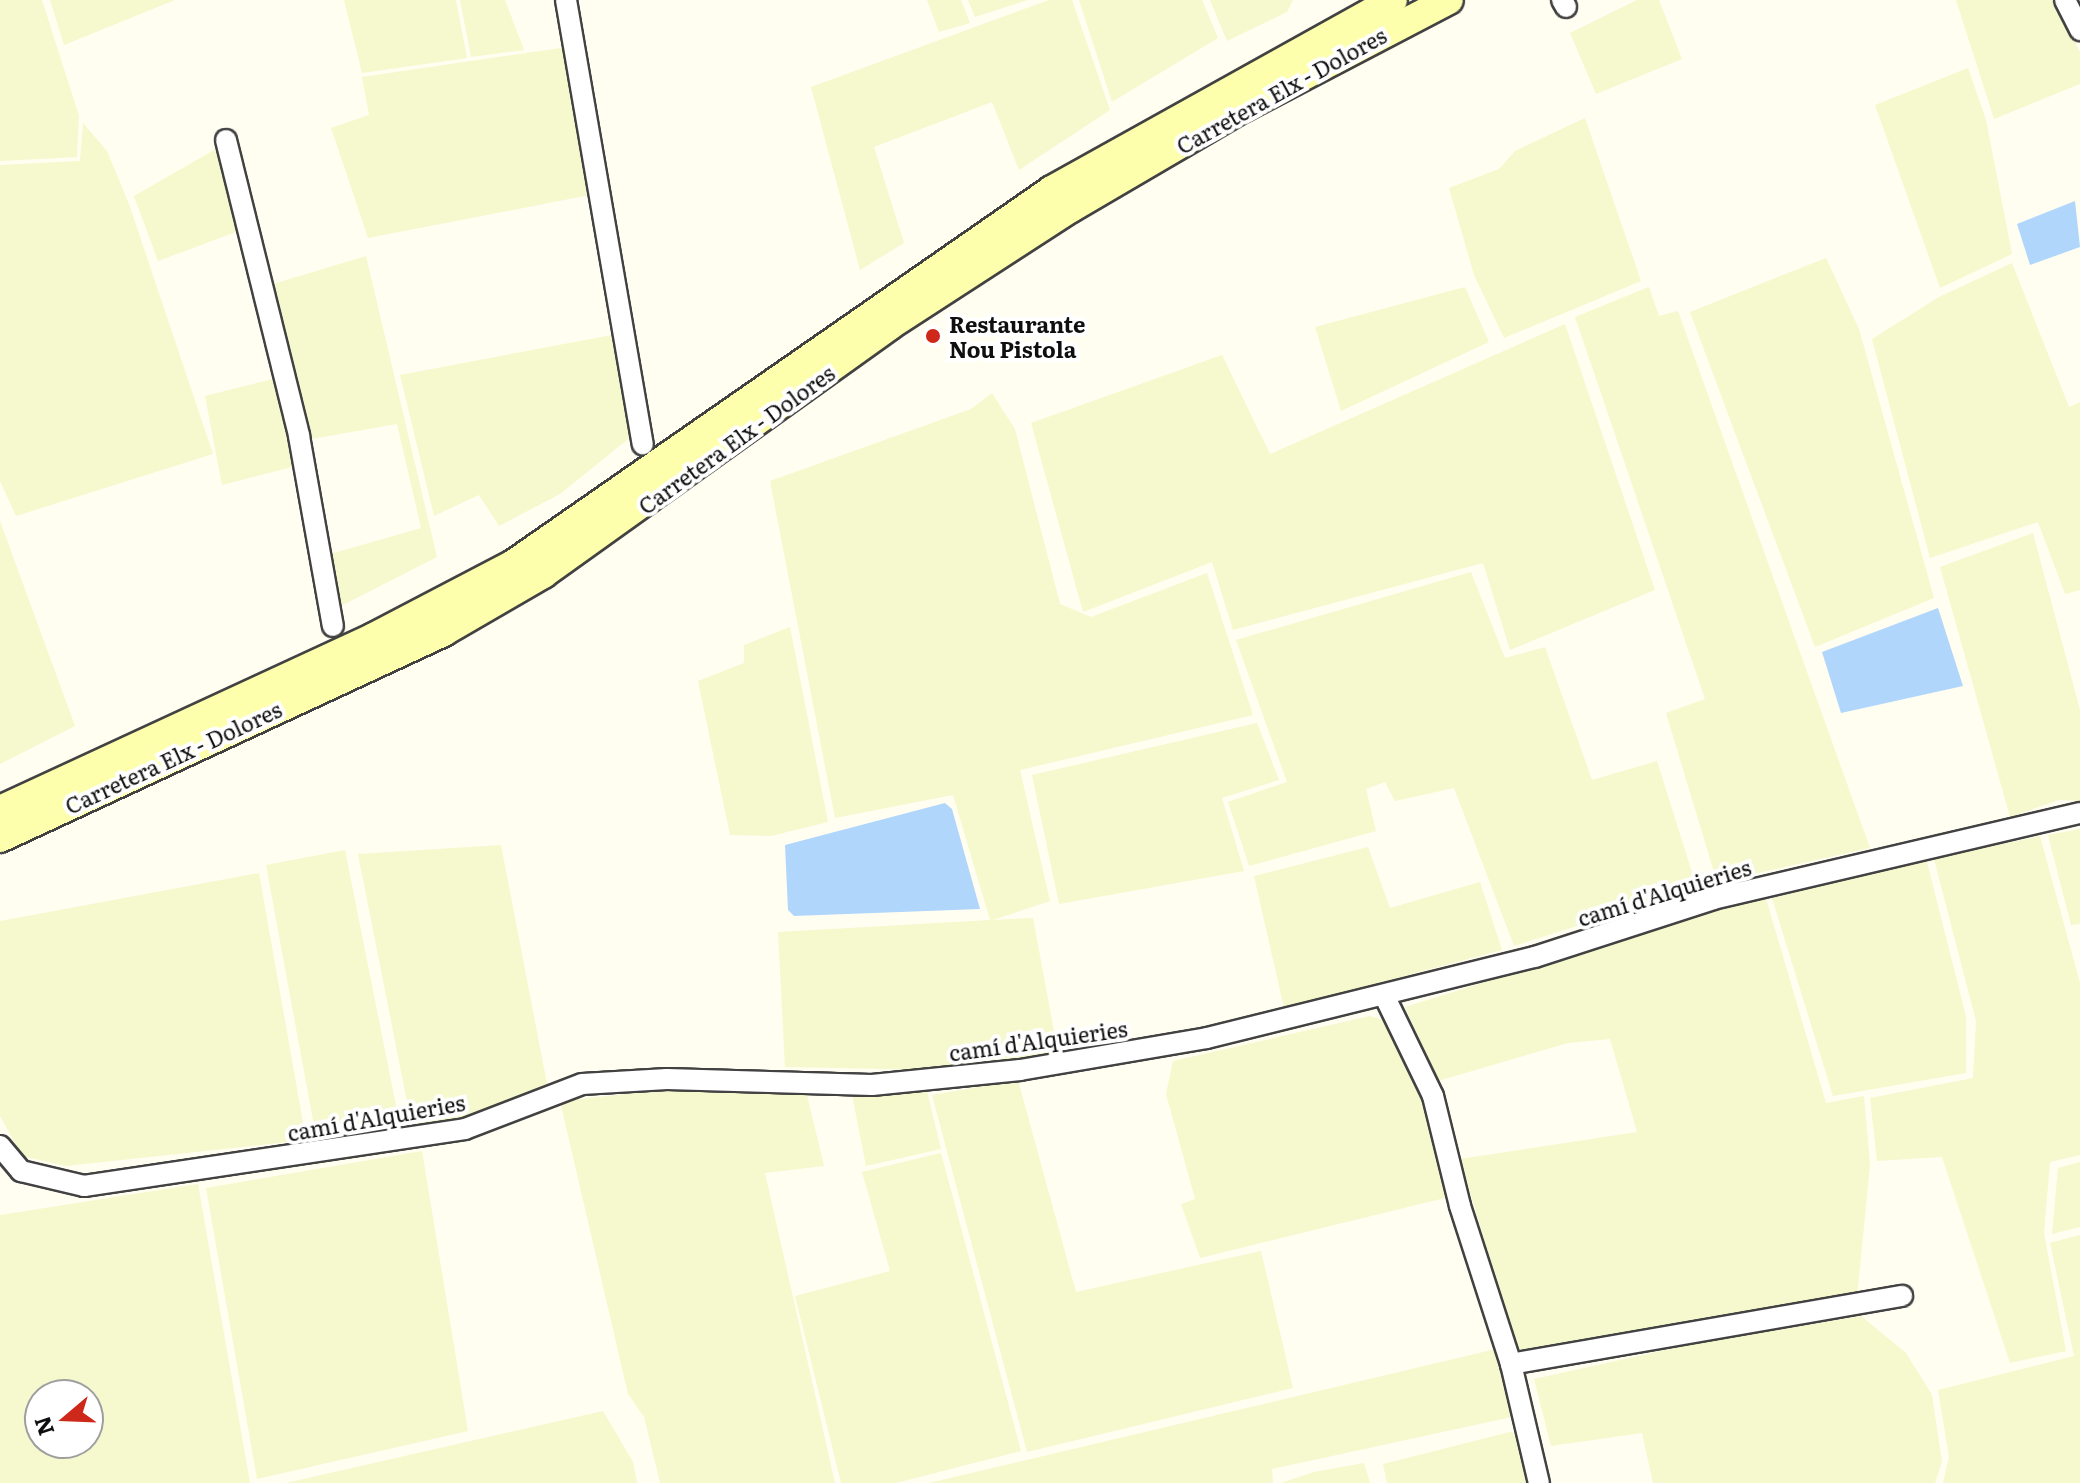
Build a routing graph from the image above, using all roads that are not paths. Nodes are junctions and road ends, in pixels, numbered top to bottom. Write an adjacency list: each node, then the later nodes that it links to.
1 (566, 0): 7 (street)
2 (1393, 0): 9 (main road, Carretera Elx - Dolores)
3 (1449, 0): 11 (main road, Carretera Elx - Dolores)
4 (2065, 0): 5 (street)
5 (2080, 30)
6 (226, 140): 8 (street)
7 (643, 444)
8 (333, 626)
9 (0, 810)
10 (2080, 813): 12 (street, camí d'Alquieries)
11 (0, 838)
12 (1384, 995): 13 (street, camí d'Alquieries); 15 (street)
13 (0, 1146)
14 (1902, 1296): 15 (street)
15 (1511, 1364): 16 (street)
16 (1539, 1483)

